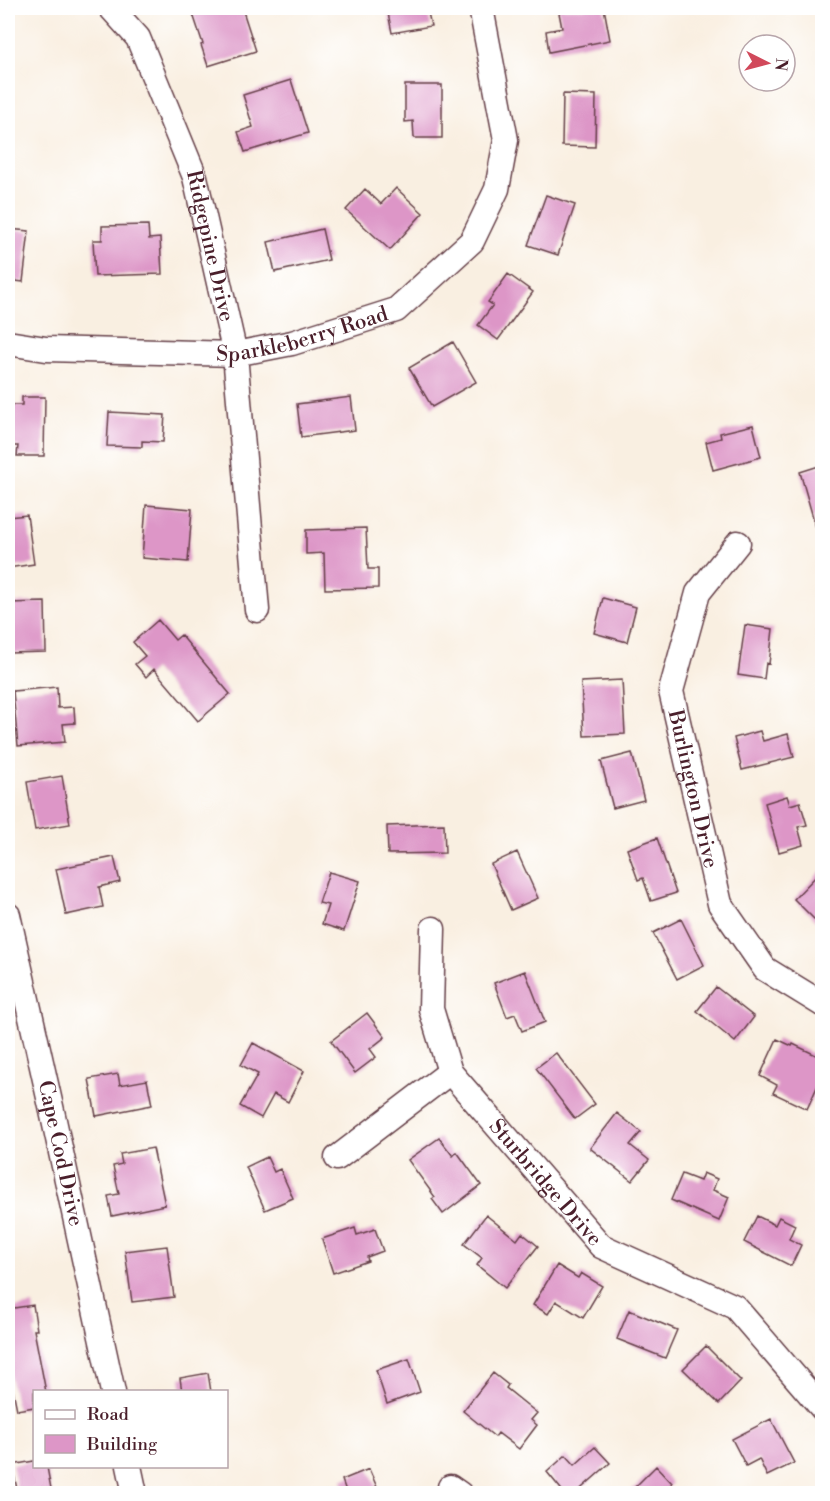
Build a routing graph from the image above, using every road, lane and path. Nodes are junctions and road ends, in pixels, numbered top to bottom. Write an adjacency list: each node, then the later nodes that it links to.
1 (111, 8): 4 (street, Ridgepine Drive)
2 (481, 8): 4 (street, Sparkleberry Road)
3 (8, 343): 4 (street, Sparkleberry Road)
4 (235, 354): 6 (street, Ridgepine Drive)
5 (738, 543): 9 (street, Burlington Drive)
6 (257, 610)
7 (8, 915): 12 (street, Cape Cod Drive)
8 (434, 929): 10 (street, Sturbridge Drive)
9 (822, 1004)
10 (450, 1072): 11 (street); 13 (street, Sturbridge Drive)
11 (338, 1158)
12 (113, 1390)
13 (822, 1408)
14 (129, 1468): 15 (street)
15 (135, 1494)

